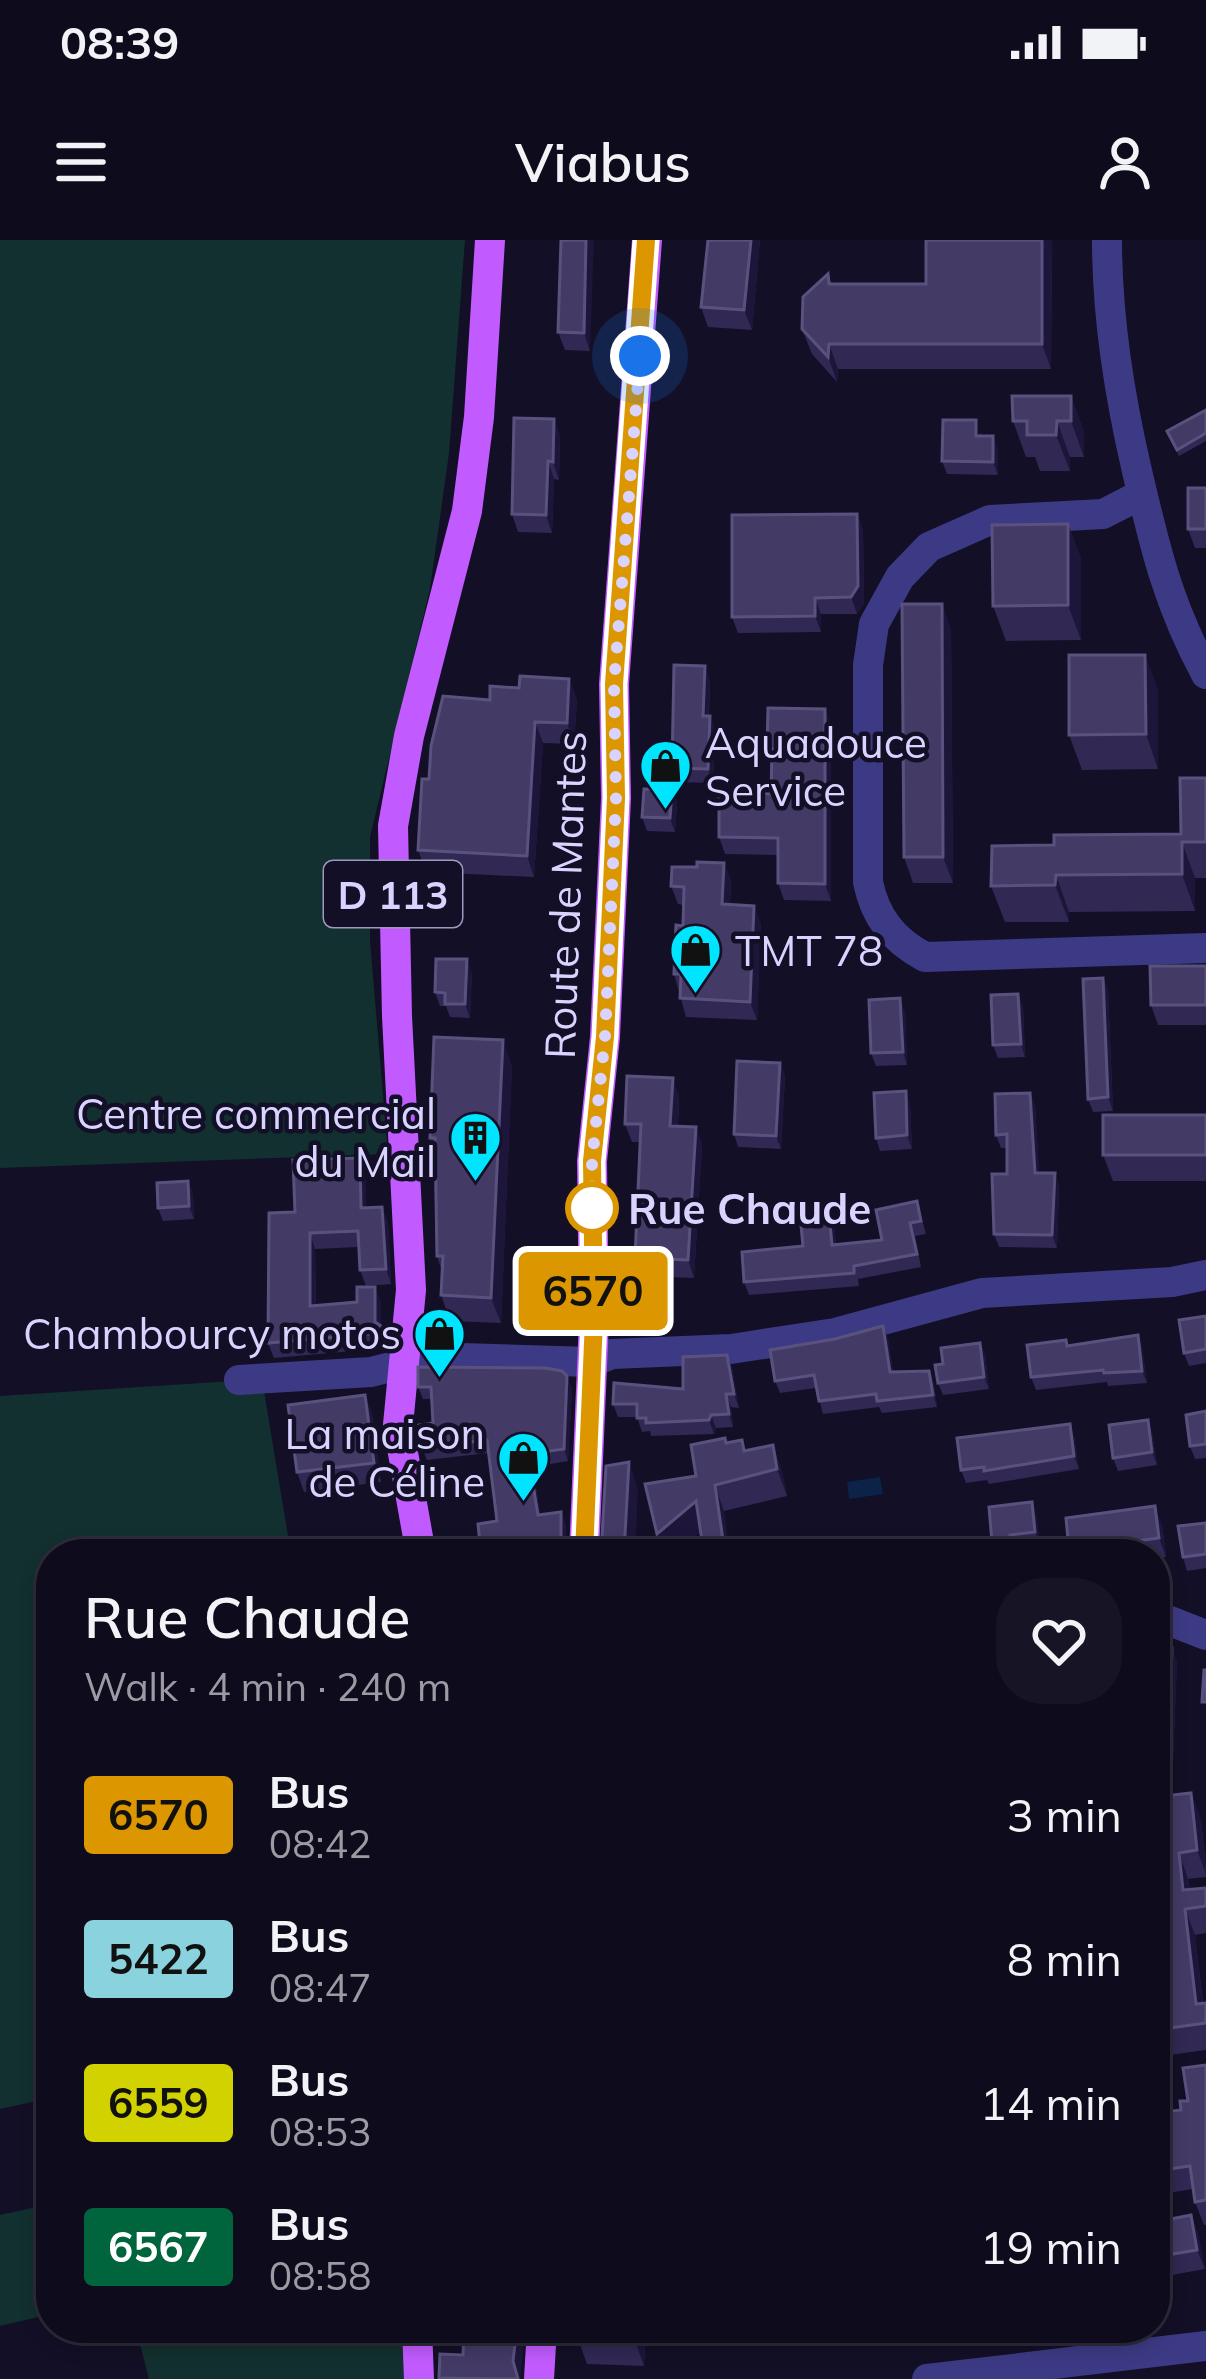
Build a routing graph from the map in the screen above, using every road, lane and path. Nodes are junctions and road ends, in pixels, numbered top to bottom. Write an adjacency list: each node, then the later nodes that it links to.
1 (490, 240): 9 (main road, D 113)
2 (646, 240): 8 (main road, Route de Mantes)
3 (1107, 240): 4 (street)
4 (1142, 494): 5 (street); 6 (street)
5 (1206, 674)
6 (1206, 948)
7 (1206, 1275): 8 (street)
8 (592, 1362): 9 (street); 12 (main road, Route de Mantes)
9 (403, 1367): 10 (street); 11 (main road, D 113)
10 (239, 1380)
11 (418, 1539)
12 (585, 1539)
13 (1170, 1621): 14 (street)
14 (1206, 1635)
15 (418, 2343): 18 (main road)
16 (541, 2343): 19 (main road)
17 (1206, 2346): 20 (street)
18 (419, 2379)
19 (539, 2379)
20 (927, 2379)

